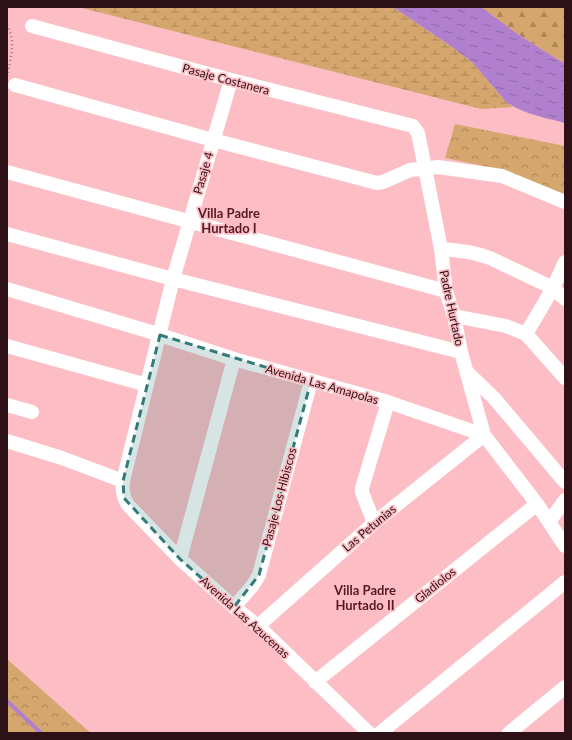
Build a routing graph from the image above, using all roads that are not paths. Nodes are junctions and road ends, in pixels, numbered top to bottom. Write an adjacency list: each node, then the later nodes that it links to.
1 (32, 26): 3 (street, Pasaje Costanera)
2 (11, 80): 5 (street)
3 (231, 80): 4 (street, Pasaje Costanera); 5 (street, Pasaje 4)
4 (418, 133): 6 (street, Padre Hurtado)
5 (213, 140): 6 (street); 9 (street, Pasaje 4)
6 (425, 168): 8 (street); 11 (street, Padre Hurtado)
7 (7, 172): 9 (street)
8 (565, 202)
9 (189, 222): 13 (street, Pasaje 4); 16 (street)
10 (7, 234): 13 (street)
11 (441, 250): 14 (street); 16 (street, Padre Hurtado)
12 (565, 262): 14 (street)
13 (173, 279): 20 (street, Pasaje 4); 22 (street)
14 (553, 288): 17 (street); 19 (street)
15 (7, 289): 20 (street, Avenida Las Amapolas)
16 (446, 291): 18 (street, Padre Hurtado)
17 (565, 299)
18 (454, 316): 19 (street); 22 (street, Padre Hurtado)
19 (526, 334): 25 (street)
20 (160, 335): 23 (street, Avenida Las Amapolas); 27 (street, Pasaje 4)
21 (7, 346): 27 (street)
22 (461, 352): 24 (street, Padre Hurtado)
23 (234, 359): 26 (street, Avenida Las Amapolas); 40 (street)
24 (466, 372): 31 (street, Padre Hurtado); 34 (street)
25 (565, 378)
26 (311, 381): 28 (street, Avenida Las Amapolas); 42 (street, Pasaje Los Hibiscos)
27 (147, 385): 33 (street, Pasaje 4)
28 (388, 402): 31 (street, Avenida Las Amapolas); 38 (street)
29 (7, 405): 30 (street)
30 (32, 412)
31 (484, 435): 36 (street); 38 (street, Las Petunias)
32 (7, 441): 33 (street)
33 (122, 481): 40 (street, Avenida Las Azucenas)
34 (565, 482)
35 (565, 500): 37 (street)
36 (536, 504): 37 (street); 44 (street, Gladiolos)
37 (549, 522): 39 (street)
38 (374, 523): 43 (street, Las Petunias)
39 (565, 546)
40 (180, 559): 42 (street, Avenida Las Azucenas)
41 (565, 582): 47 (street)
42 (234, 607): 43 (street, Avenida Las Azucenas)
43 (258, 626): 44 (street, Avenida Las Azucenas)
44 (315, 682): 46 (street, Avenida Las Azucenas)
45 (565, 687): 48 (street)
46 (369, 733)
47 (380, 733)
48 (510, 733)

